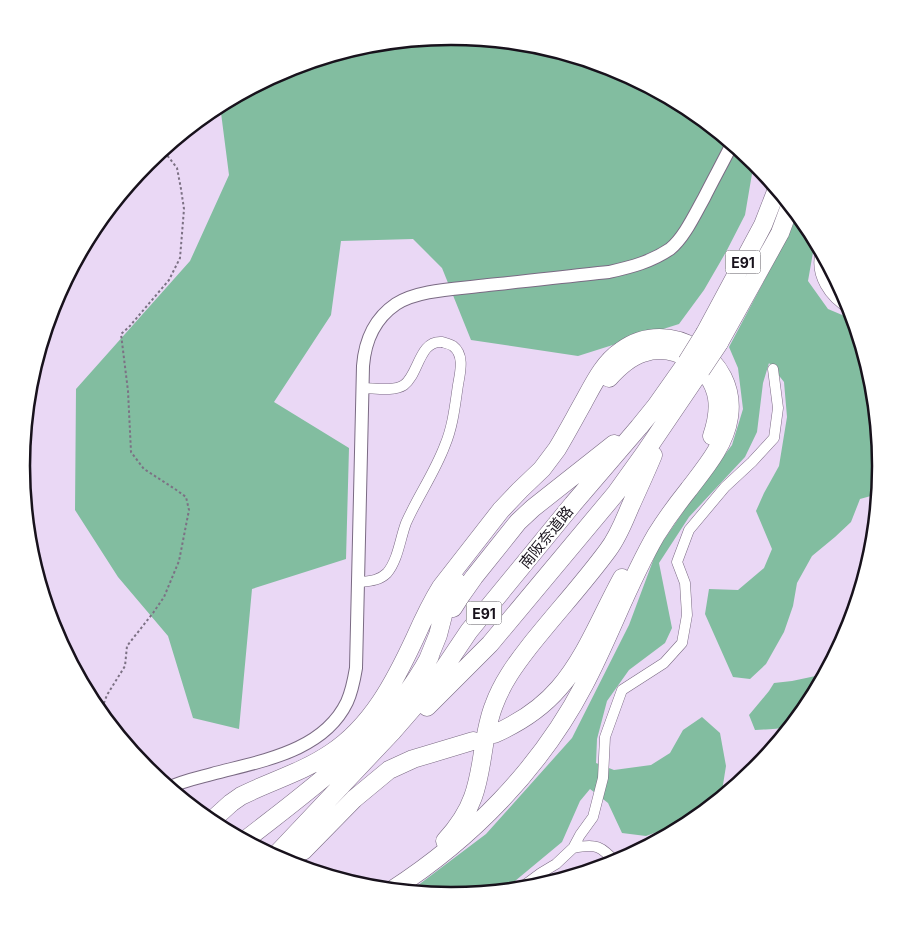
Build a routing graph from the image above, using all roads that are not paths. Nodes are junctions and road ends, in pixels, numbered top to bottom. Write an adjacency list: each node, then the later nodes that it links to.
1 (729, 150): 8 (street)
2 (774, 197): 6 (highway, 南阪奈道路 / E91)
3 (787, 213): 6 (highway, 南阪奈道路 / E91)
4 (818, 260): 5 (street)
5 (838, 301)
6 (712, 338): 9 (highway, 南阪奈道路 / E91, bridge)
7 (774, 369): 17 (street)
8 (362, 388): 10 (street); 10 (street)
9 (663, 411): 11 (highway); 18 (highway, 南阪奈道路 / E91); 19 (highway, 南阪奈道路 / E91); 23 (highway, E91)
10 (359, 582): 14 (street)
11 (425, 667): 12 (highway); 16 (highway)
12 (494, 734)
13 (473, 741): 21 (highway)
14 (175, 785)
15 (216, 816): 24 (highway)
16 (250, 836)
17 (574, 848): 20 (street); 22 (street)
18 (280, 851)
19 (294, 856)
20 (610, 856)
21 (295, 857)
22 (532, 879)
23 (395, 884)
24 (400, 884)

